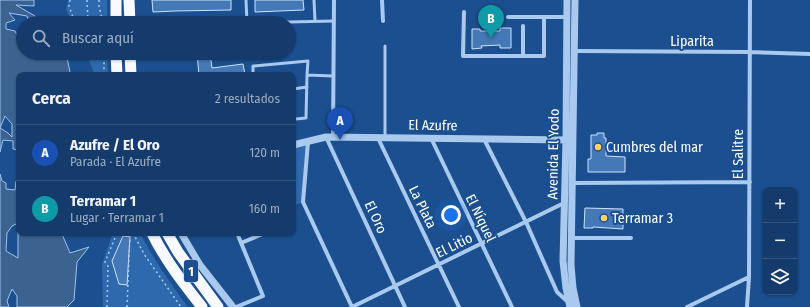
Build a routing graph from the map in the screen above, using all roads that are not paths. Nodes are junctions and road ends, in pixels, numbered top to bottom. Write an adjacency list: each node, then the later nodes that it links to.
1 (116, 0): 11 (highway)
2 (129, 0): 12 (highway)
3 (246, 0): 13 (lane)
4 (314, 0): 17 (lane)
5 (334, 0): 18 (street, El Oro)
6 (382, 0): 19 (street)
7 (567, 0): 16 (street, Avenida El Yodo)
8 (575, 0): 23 (street, Avenida El Yodo)
9 (750, 0): 24 (street, El Salitre)
10 (464, 12): 26 (street)
11 (116, 16)
12 (130, 16)
13 (247, 16)
14 (508, 17): 15 (street)
15 (544, 17): 16 (street); 26 (street)
16 (567, 17): 41 (street, Avenida El Yodo)
17 (315, 21): 18 (lane); 20 (lane)
18 (334, 21): 33 (street, El Oro)
19 (383, 21)
20 (296, 22)
21 (523, 26): 26 (street)
22 (385, 46): 38 (lane)
23 (575, 51): 24 (street, Liparita); 41 (street, Avenida El Yodo)
24 (749, 52): 25 (street, Liparita); 44 (street, El Salitre)
25 (810, 54)
26 (523, 56)
27 (116, 60): 29 (highway)
28 (130, 60): 30 (highway)
29 (117, 72)
30 (131, 72)
31 (253, 72): 32 (lane)
32 (307, 75): 33 (lane); 34 (lane)
33 (334, 76): 37 (street, El Oro)
34 (307, 88): 35 (lane); 36 (lane)
35 (296, 89)
36 (296, 119)
37 (330, 137): 38 (street, El Azufre); 42 (street, El Azufre); 59 (street, El Oro)
38 (381, 138): 39 (street, El Azufre); 57 (street, La Plata)
39 (431, 138): 40 (street, El Azufre); 56 (street, El Níquel)
40 (484, 139): 41 (street, El Azufre); 47 (street)
41 (570, 140): 45 (street, Avenida El Yodo); 46 (street, Avenida El Yodo)
42 (308, 142): 43 (street, El Azufre); 64 (street)
43 (296, 144)
44 (750, 182): 45 (street); 58 (street, El Salitre)
45 (573, 183): 53 (street, Avenida El Yodo)
46 (565, 203): 47 (street, El Litio); 60 (street, Avenida El Yodo)
47 (526, 222): 56 (street, El Litio); 60 (street)
48 (154, 236): 61 (highway, 1)
49 (169, 236): 62 (highway, 1)
50 (183, 236): 63 (street)
51 (238, 236): 55 (street)
52 (258, 236): 55 (street)
53 (572, 238): 54 (street); 68 (street, Avenida El Yodo)
54 (631, 238)
55 (241, 243): 63 (street)
56 (482, 244): 57 (street, El Litio); 67 (street, El Níquel)
57 (439, 265): 59 (street, El Litio); 66 (street, La Plata)
58 (749, 277): 69 (street); 70 (street, El Salitre)
59 (395, 286): 64 (street, El Litio); 65 (street, El Oro)
60 (569, 305)
61 (202, 307)
62 (218, 307)
63 (235, 307)
64 (352, 307)
65 (405, 307)
66 (459, 307)
67 (512, 307)
68 (577, 307)
69 (687, 307)
70 (747, 307)

